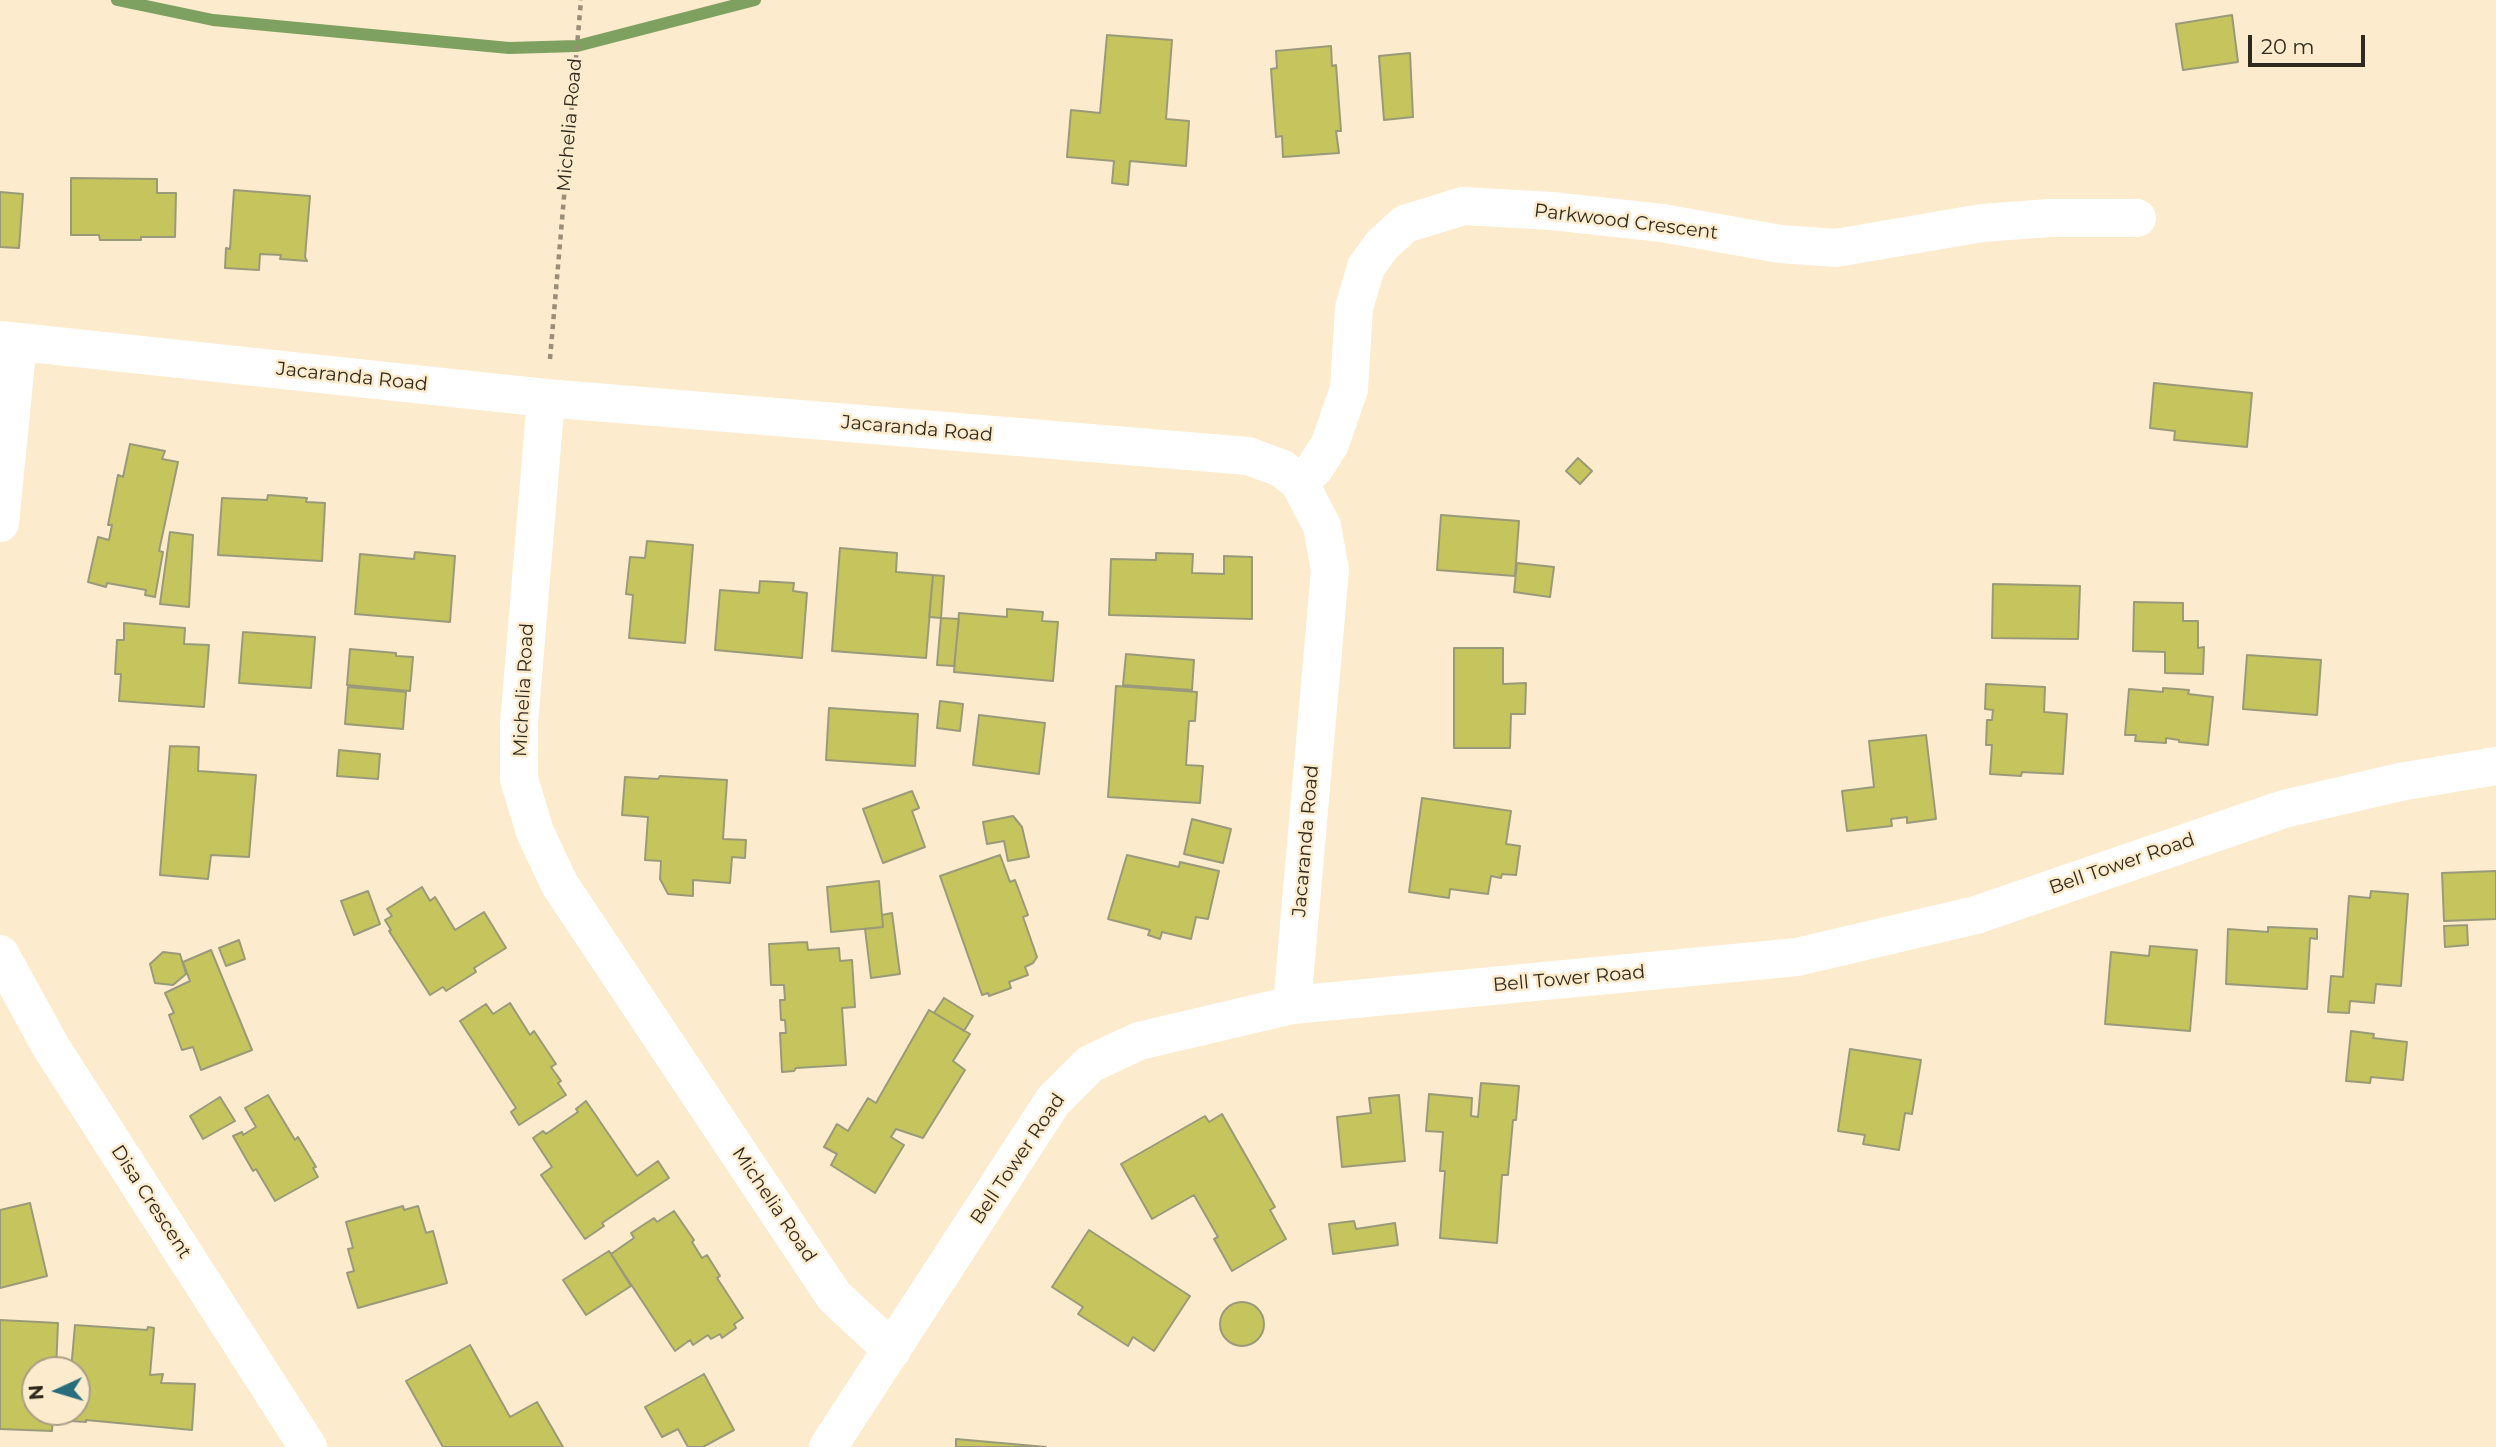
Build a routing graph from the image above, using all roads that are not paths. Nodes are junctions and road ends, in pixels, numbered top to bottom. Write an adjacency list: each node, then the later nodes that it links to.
1 (2137, 218): 4 (street, Parkwood Crescent)
2 (9, 341): 3 (street, Jacaranda Road); 5 (street)
3 (547, 398): 4 (street, Jacaranda Road); 9 (street, Michelia Road)
4 (1299, 482): 8 (street, Jacaranda Road)
5 (0, 523)
6 (2496, 766): 8 (street, Bell Tower Road)
7 (0, 954): 10 (street, Disa Crescent)
8 (1292, 1005): 9 (street, Bell Tower Road)
9 (892, 1350): 11 (street, Bell Tower Road)
10 (308, 1447)
11 (828, 1447)

